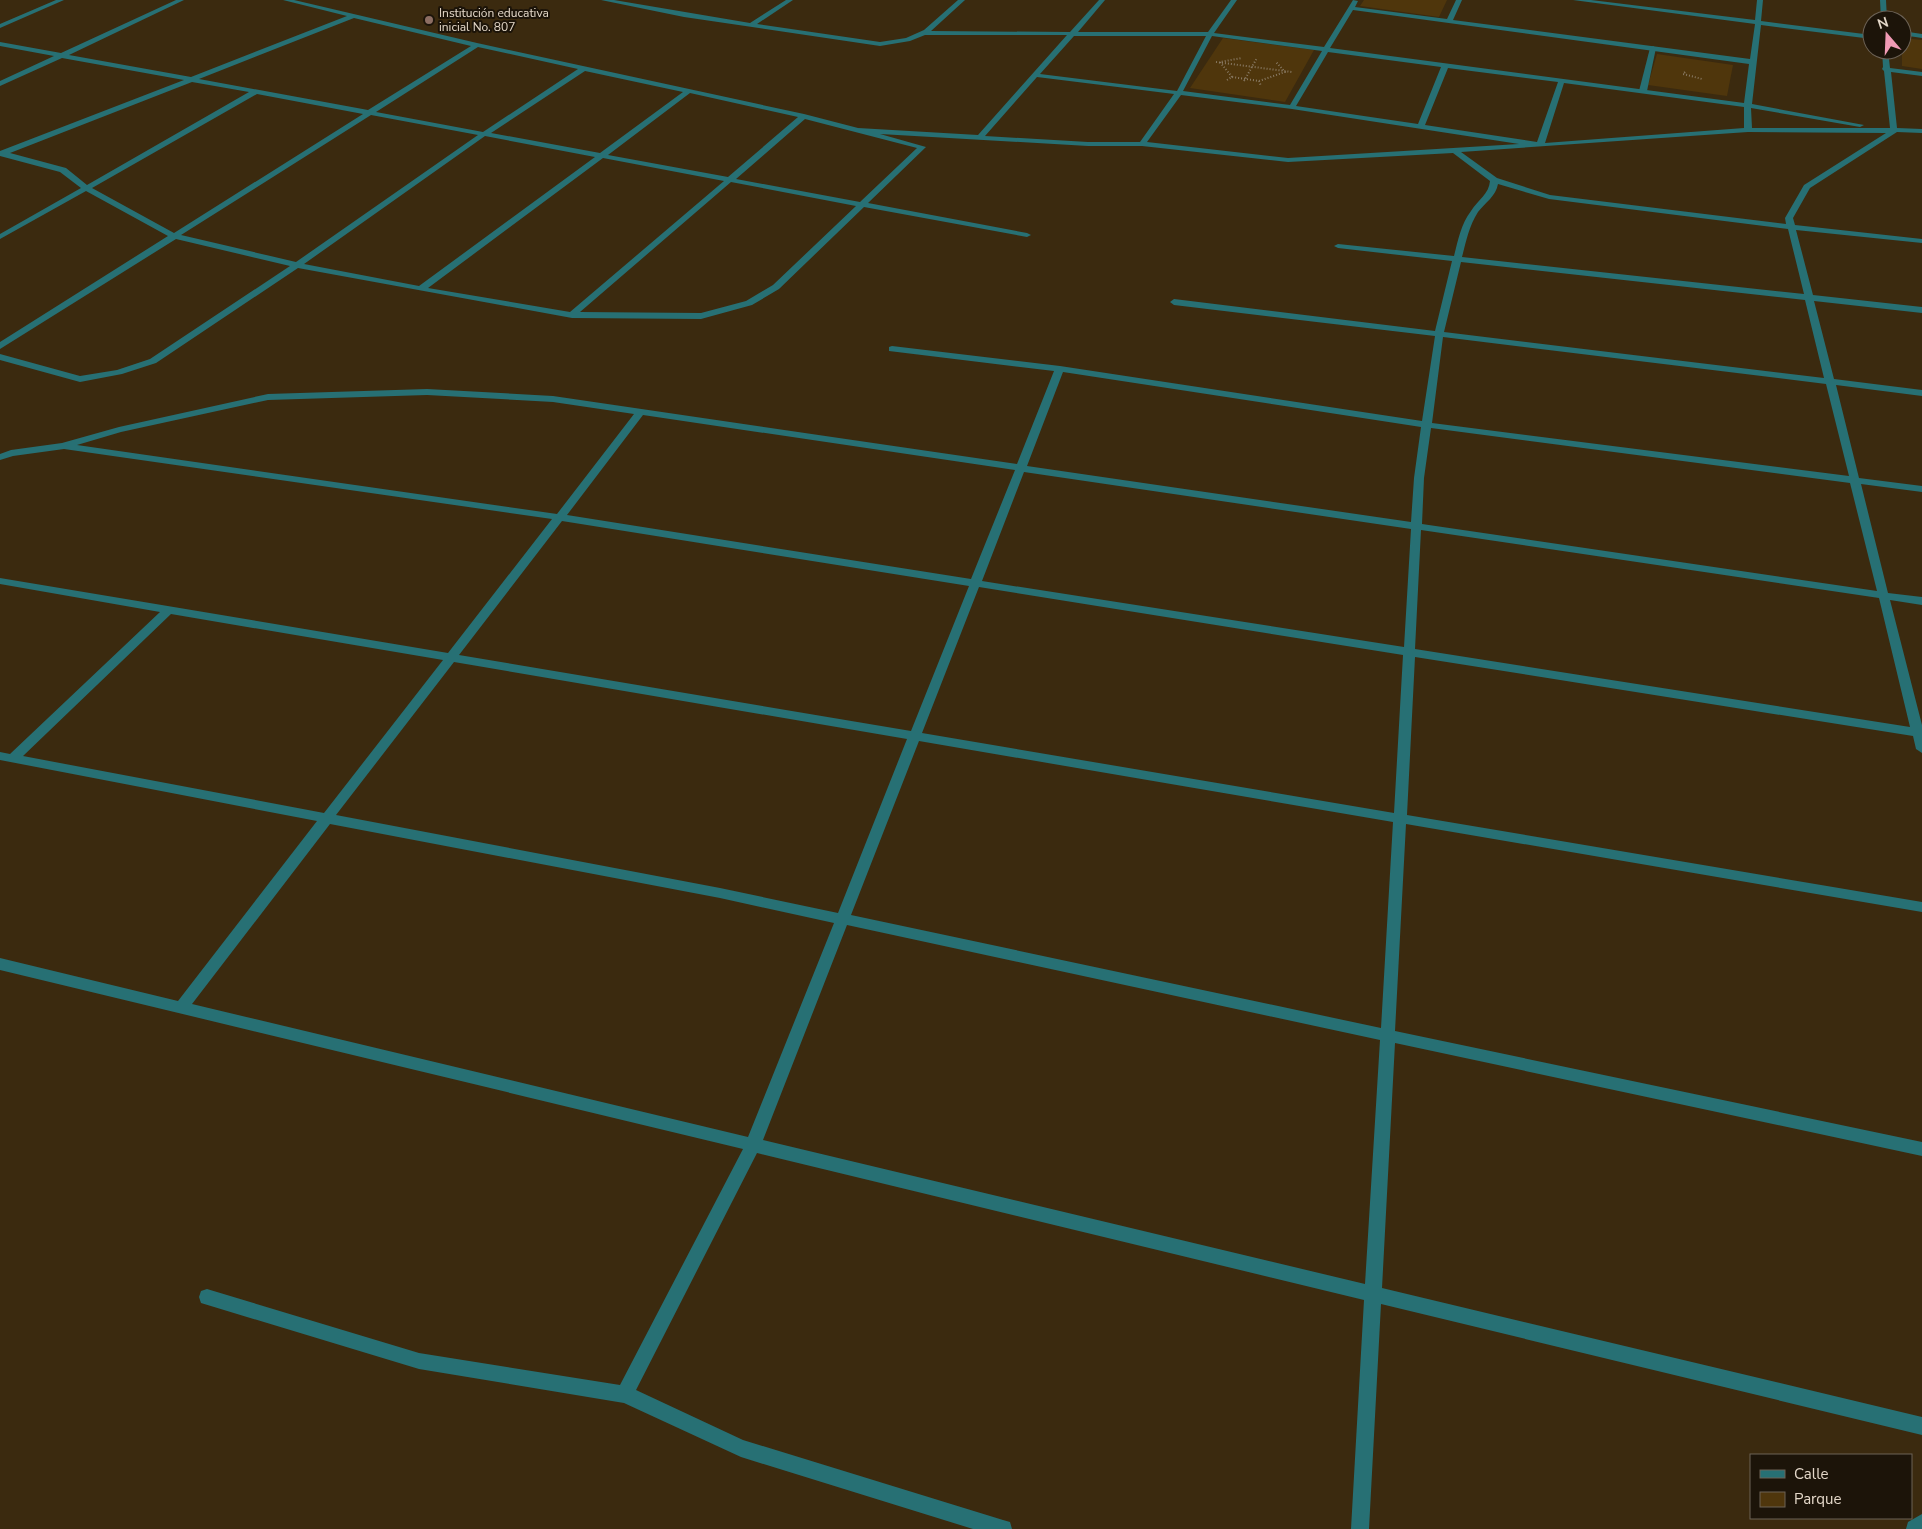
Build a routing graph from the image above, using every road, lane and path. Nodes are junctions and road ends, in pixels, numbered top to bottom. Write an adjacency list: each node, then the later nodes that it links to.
1 (61, 0): 19 (street)
2 (181, 0): 28 (street)
3 (286, 0): 15 (street)
4 (604, 0): 13 (street)
5 (790, 0): 18 (street)
6 (962, 0): 20 (street)
7 (1102, 0): 22 (street)
8 (1234, 0): 21 (street)
9 (1356, 0): 14 (street)
10 (1459, 0): 16 (street)
11 (1576, 0): 17 (street)
12 (1760, 0): 17 (street)
13 (619, 1): 18 (street)
14 (1351, 8): 16 (street); 26 (street)
15 (357, 15): 25 (street); 45 (street)
16 (1449, 21): 27 (street)
17 (1759, 23): 23 (street); 35 (street)
18 (751, 25): 20 (street)
19 (0, 26)
20 (927, 33): 22 (street)
21 (1210, 34): 22 (street); 26 (street); 51 (street)
22 (1069, 35): 43 (street)
23 (1862, 36)
24 (0, 44): 28 (street)
25 (477, 45): 38 (street); 56 (street)
26 (1326, 48): 36 (street); 55 (street)
27 (1653, 48): 35 (street); 52 (street)
28 (60, 56): 45 (street); 48 (street)
29 (1250, 56): 34 (path)
30 (1258, 57): 37 (path)
31 (1274, 59): 40 (path)
32 (1886, 60): 39 (street)
33 (1210, 61): 34 (path)
34 (1220, 62): 37 (path); 44 (path)
35 (1753, 62): 54 (street)
36 (1446, 64): 46 (street); 58 (street)
37 (1252, 67): 40 (path); 49 (path)
38 (583, 69): 50 (street); 63 (street)
39 (1886, 69): 42 (street); 61 (street)
40 (1286, 72): 41 (path); 47 (path)
41 (1295, 73)
42 (1922, 74)
43 (1034, 75): 51 (street); 64 (street)
44 (1232, 77)
45 (191, 80): 53 (street); 68 (street)
46 (1562, 80): 52 (street); 66 (street)
47 (1259, 81)
48 (0, 84)
49 (1242, 86)
50 (689, 91): 57 (street); 69 (street)
51 (1180, 91): 55 (street); 65 (street)
52 (1643, 91): 54 (street)
53 (255, 92): 56 (street); 72 (street)
54 (1746, 105): 60 (street); 61 (street)
55 (1292, 107): 58 (street)
56 (370, 113): 63 (street); 76 (street)
57 (804, 116): 59 (street); 70 (street)
58 (1420, 125): 66 (street)
59 (856, 130): 64 (street); 73 (street)
60 (1748, 130): 61 (street); 66 (street)
61 (1894, 131): 62 (street); 74 (street)
62 (1922, 132)
63 (484, 134): 69 (street); 81 (street)
64 (981, 136): 65 (street)
65 (1142, 144): 67 (street)
66 (1540, 145): 67 (street)
67 (1454, 150): 71 (street)
68 (2, 154): 72 (street)
69 (601, 156): 70 (street); 82 (street)
70 (730, 180): 73 (street); 86 (street)
71 (1494, 180): 74 (street); 80 (street)
72 (86, 188): 76 (street); 77 (street)
73 (861, 204): 75 (street); 86 (street)
74 (1791, 227): 78 (street); 83 (street)
75 (1027, 235)
76 (174, 236): 81 (street); 88 (street)
77 (0, 237)
78 (1922, 241)
79 (1338, 246): 80 (street)
80 (1457, 259): 83 (street); 87 (street)
81 (297, 265): 82 (street); 90 (street)
82 (421, 289): 86 (street)
83 (1809, 298): 85 (street); 92 (street)
84 (1174, 302): 87 (street)
85 (1922, 310)
86 (572, 315)
87 (1439, 334): 92 (street); 95 (street)
88 (0, 346)
89 (892, 350): 91 (street)
90 (0, 357)
91 (1060, 369): 95 (street); 98 (street)
92 (1830, 382): 93 (street); 99 (street)
93 (1922, 393)
94 (641, 412): 96 (street); 98 (street); 101 (street)
95 (1426, 425): 99 (street); 102 (street)
96 (63, 446): 97 (street); 101 (street)
97 (0, 457)
98 (1020, 468): 102 (street); 104 (street)
99 (1855, 480): 100 (street); 105 (street)
100 (1922, 489)
101 (560, 517): 104 (street); 109 (street)
102 (1416, 526): 105 (street); 108 (street)
103 (0, 580): 107 (street)
104 (975, 583): 108 (street); 111 (street)
105 (1884, 595): 106 (street); 110 (street)
106 (1922, 601)
107 (169, 609): 109 (street); 113 (street)
108 (1410, 652): 110 (street); 115 (street)
109 (452, 657): 111 (street); 114 (street)
110 (1920, 732): 112 (street)
111 (914, 736): 115 (street); 117 (street)
112 (1922, 749)
113 (7, 757): 114 (street)
114 (327, 818): 117 (street); 119 (street)
115 (1400, 818): 116 (street); 120 (street)
116 (1922, 907)
117 (842, 919): 120 (street); 121 (street)
118 (0, 964): 119 (street)
119 (181, 1008): 121 (street)
120 (1388, 1035): 122 (street); 123 (street)
121 (753, 1145): 123 (street); 125 (street)
122 (1922, 1149)
123 (1374, 1294): 126 (street); 129 (street)
124 (207, 1297): 125 (street)
125 (625, 1394): 128 (street)
126 (1922, 1426)
127 (1922, 1523): 130 (street)
128 (1003, 1529)
129 (1360, 1529)
130 (1915, 1529)

